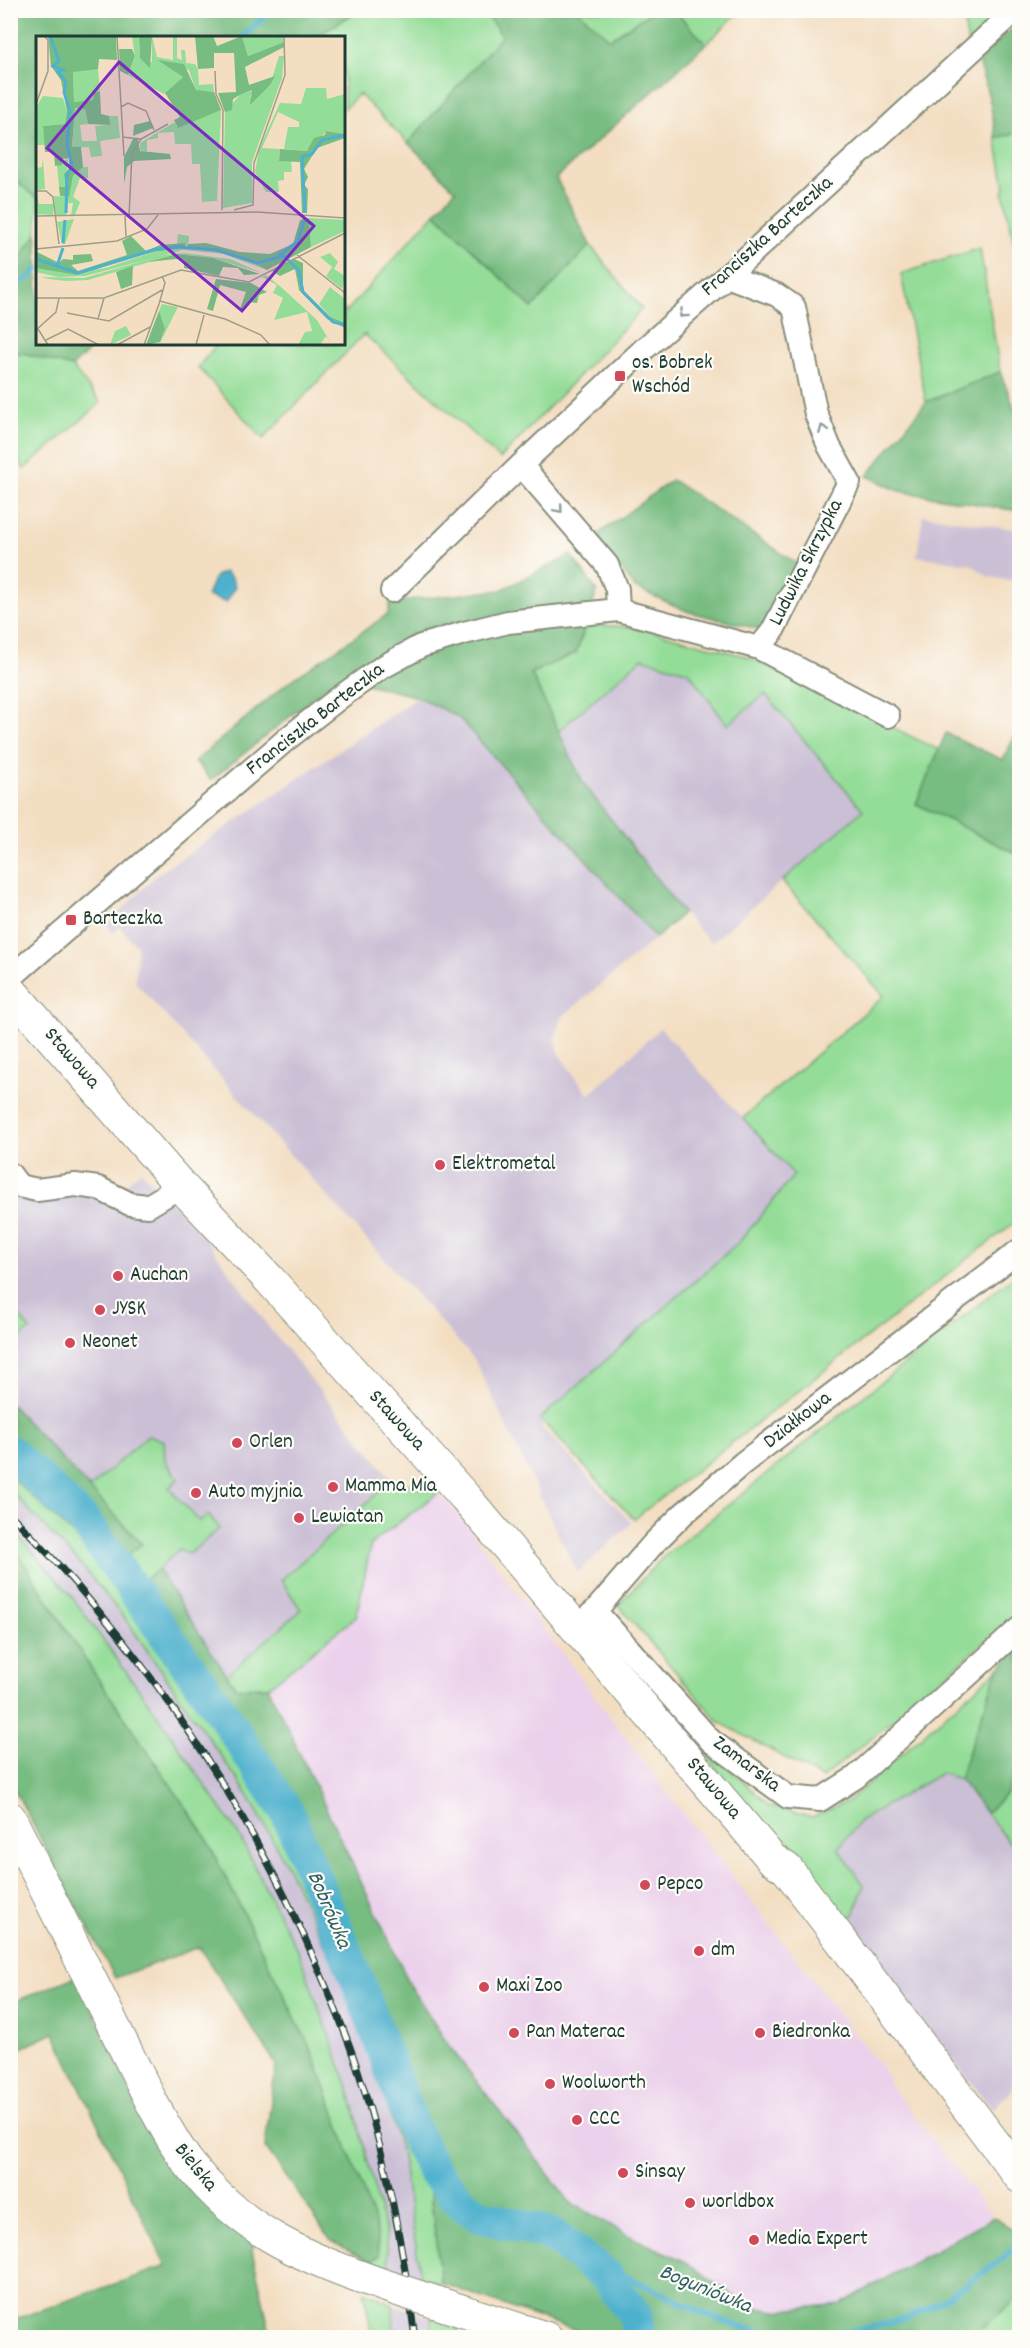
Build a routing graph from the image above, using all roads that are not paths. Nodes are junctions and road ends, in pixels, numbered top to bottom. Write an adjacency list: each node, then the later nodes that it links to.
1 (1016, 10): 2 (street, Franciszka Barteczka)
2 (728, 276): 3 (street, Franciszka Barteczka, one-way to 3); 6 (street, Ludwika Skrzypka, one-way to 2)
3 (521, 465): 4 (street, Franciszka Barteczka); 5 (street, one-way to 5)
4 (392, 591)
5 (618, 610): 6 (street); 8 (street, Franciszka Barteczka)
6 (759, 648): 7 (street)
7 (888, 716)
8 (10, 978)
9 (10, 990): 11 (street, Stawowa)
10 (10, 1174): 11 (street)
11 (181, 1186): 13 (street, Stawowa)
12 (1020, 1250): 13 (street, Działkowa)
13 (585, 1619): 14 (street, Zamarska); 16 (street, Stawowa)
14 (1020, 1628)
15 (10, 1818): 21 (street, Bielska, bridge)
16 (772, 1859): 17 (street, Stawowa); 18 (street, Stawowa)
17 (911, 2066): 18 (street); 20 (street, Stawowa)
18 (964, 2105): 19 (street, Stawowa)
19 (1020, 2177)
20 (1020, 2200)
21 (546, 2337)

